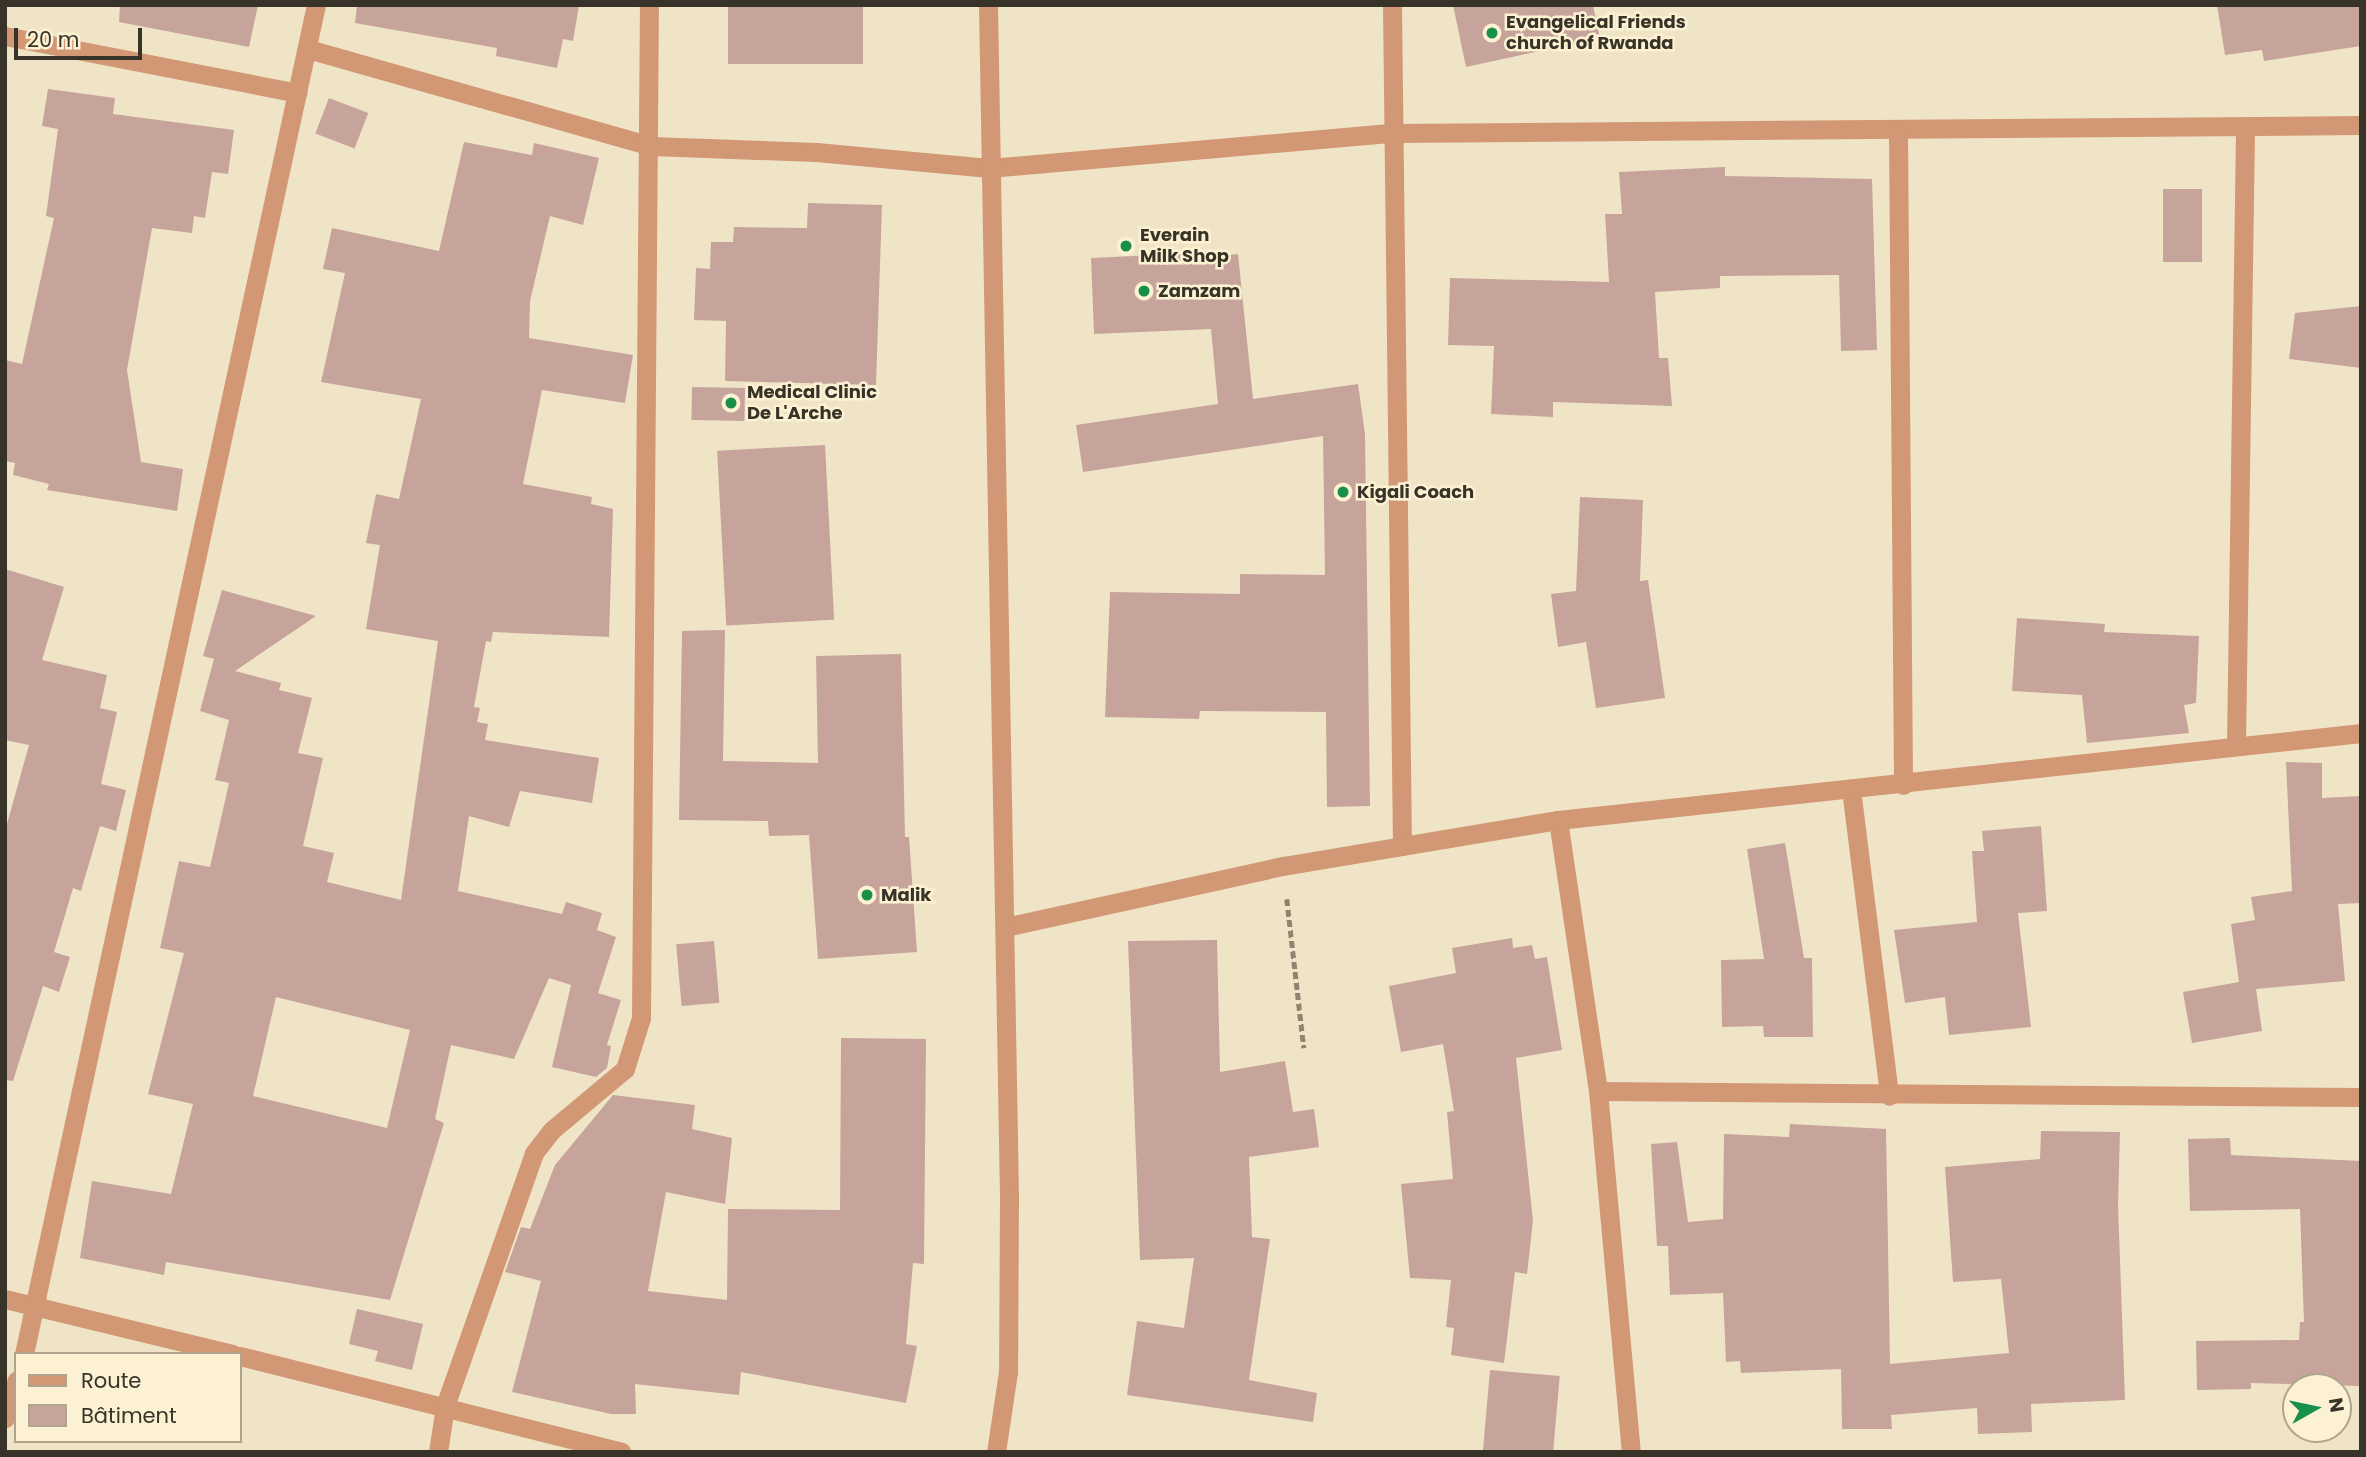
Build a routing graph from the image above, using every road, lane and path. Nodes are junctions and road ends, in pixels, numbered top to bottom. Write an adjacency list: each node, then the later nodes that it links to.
1 (316, 5): 6 (street)
2 (649, 5): 12 (street)
3 (988, 5): 13 (street)
4 (1392, 5): 11 (street)
5 (5, 36): 7 (street)
6 (308, 49): 7 (street); 12 (street)
7 (297, 93): 27 (street)
8 (2361, 125): 9 (street)
9 (2245, 128): 10 (street); 15 (street)
10 (1898, 130): 11 (street); 16 (street)
11 (1392, 132): 13 (street); 19 (street)
12 (651, 146): 13 (street); 32 (street)
13 (989, 168): 21 (street)
14 (2361, 733): 15 (street)
15 (2236, 745): 16 (street)
16 (1903, 785): 17 (street)
17 (1851, 789): 18 (street); 24 (street)
18 (1558, 820): 19 (street); 23 (street)
19 (1402, 846): 20 (street)
20 (1283, 866): 21 (street); 22 (path)
21 (1005, 927): 36 (street)
22 (1304, 1048)
23 (1598, 1091): 24 (street); 37 (street)
24 (1889, 1096): 25 (street)
25 (2361, 1097)
26 (5, 1299): 27 (street)
27 (37, 1306): 28 (street); 29 (street)
28 (25, 1352)
29 (224, 1352)
30 (242, 1356): 32 (street)
31 (14, 1388): 33 (street)
32 (445, 1406): 34 (street); 35 (street)
33 (5, 1418)
34 (438, 1452)
35 (621, 1452)
36 (996, 1452)
37 (1631, 1452)

